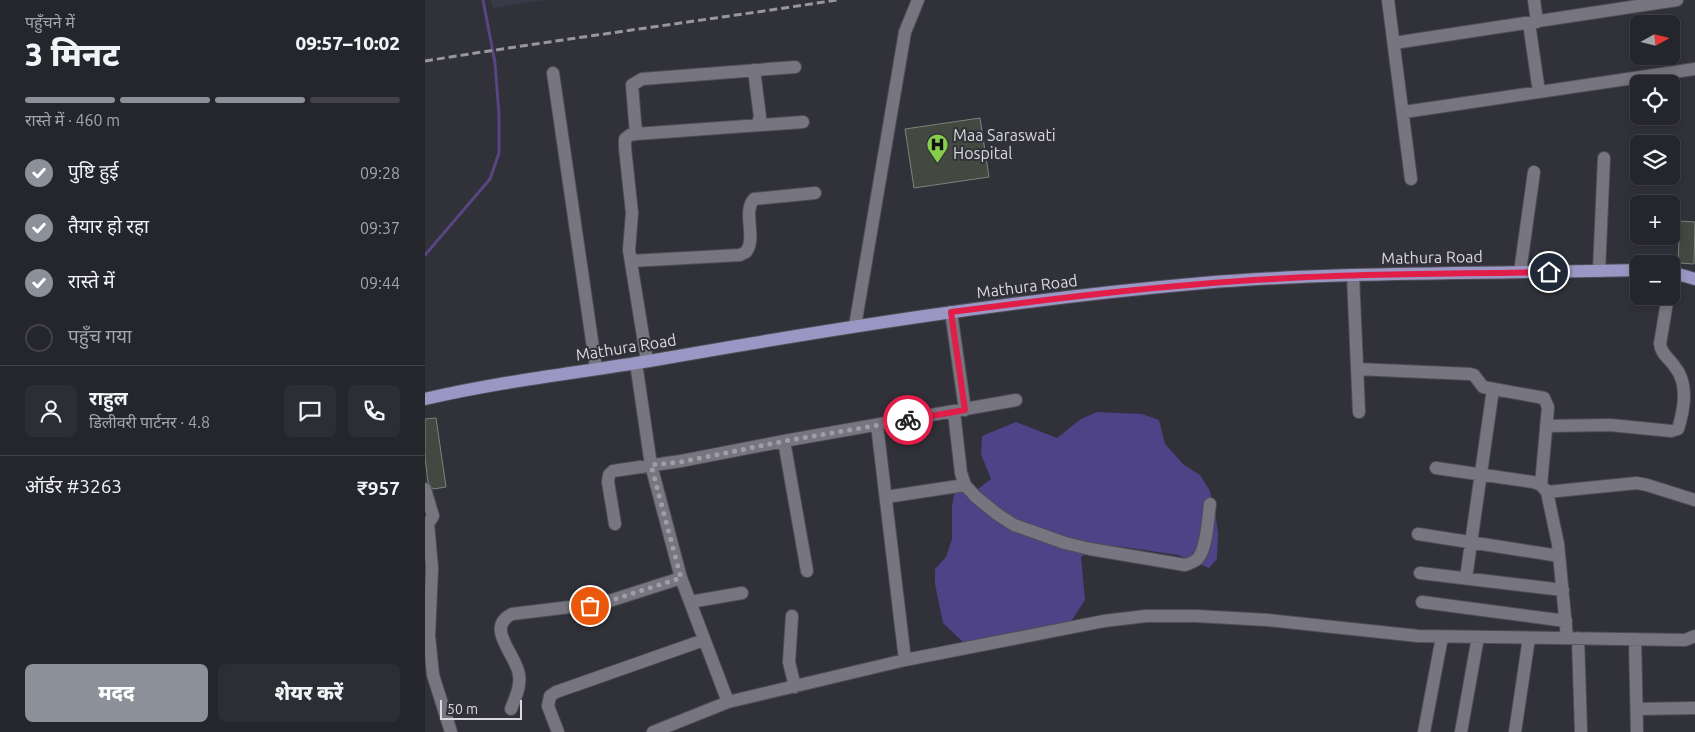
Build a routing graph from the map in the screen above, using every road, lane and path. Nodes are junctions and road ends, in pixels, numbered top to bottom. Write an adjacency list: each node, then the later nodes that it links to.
1 (918, 0): 29 (street)
2 (1388, 0): 6 (street)
3 (1534, 0): 5 (street)
4 (1677, 0): 5 (street)
5 (1533, 22): 6 (street); 11 (street)
6 (1394, 43): 12 (street)
7 (795, 67): 9 (street)
8 (1695, 69): 11 (street)
9 (754, 70): 14 (street); 15 (street)
10 (553, 73): 31 (street)
11 (1539, 92): 12 (street)
12 (1404, 112): 18 (street)
13 (803, 122): 14 (street)
14 (757, 125): 15 (street)
15 (636, 134): 20 (street)
16 (1604, 158): 22 (street)
17 (1534, 172): 23 (street)
18 (1411, 180)
19 (815, 193): 20 (street)
20 (631, 261): 30 (street)
21 (1630, 270): 22 (main road, Mathura Road)
22 (1599, 271): 23 (main road, Mathura Road)
23 (1520, 272): 24 (main road, Mathura Road)
24 (1353, 275): 28 (main road, Mathura Road); 32 (street)
25 (1680, 276): 26 (main road)
26 (1695, 279)
27 (1667, 305): 36 (street)
28 (951, 312): 29 (main road, Mathura Road); 37 (street)
29 (855, 326): 30 (main road, Mathura Road)
30 (641, 362): 31 (main road, Mathura Road); 42 (street)
31 (596, 368): 34 (main road, Mathura Road)
32 (1357, 369): 33 (street); 38 (street)
33 (1493, 388): 40 (street); 44 (street)
34 (425, 399)
35 (1016, 400): 37 (street)
36 (1689, 408): 40 (street)
37 (959, 411): 39 (street); 45 (street)
38 (1359, 412)
39 (877, 425): 41 (street); 48 (street)
40 (1546, 426): 46 (street)
41 (785, 441): 42 (street); 55 (street)
42 (651, 465): 51 (street); 57 (street)
43 (1436, 468): 44 (street)
44 (1480, 475): 46 (street); 53 (street)
45 (965, 485): 48 (street); 50 (street)
46 (1544, 488): 49 (street); 54 (street)
47 (425, 489): 65 (street)
48 (886, 497): 73 (street)
49 (1695, 500)
50 (1210, 504)
51 (615, 524)
52 (1418, 534): 53 (street)
53 (1471, 542): 54 (street); 58 (street)
54 (1559, 556): 59 (street)
55 (807, 571)
56 (1420, 573): 58 (street)
57 (681, 578): 61 (street); 77 (street)
58 (1465, 578): 59 (street)
59 (1563, 590): 64 (street)
60 (742, 593): 61 (street)
61 (690, 602): 72 (street)
62 (1422, 602): 64 (street)
63 (791, 616): 74 (street)
64 (1565, 621): 70 (street)
65 (427, 633): 79 (street)
66 (1442, 636): 68 (street); 73 (street); 82 (street)
67 (1695, 636): 71 (street)
68 (1478, 637): 69 (street); 83 (street)
69 (1529, 638): 70 (street); 84 (street)
70 (1573, 638): 71 (street); 85 (street)
71 (1635, 639): 78 (street)
72 (704, 640): 75 (street); 80 (street)
73 (905, 660): 74 (street)
74 (795, 687): 75 (street)
75 (728, 702): 81 (street)
76 (1695, 708): 78 (street)
77 (511, 709)
78 (1637, 709): 86 (street)
79 (451, 732)
80 (558, 732)
81 (653, 732)
82 (1424, 732)
83 (1461, 732)
84 (1515, 732)
85 (1581, 732)
86 (1637, 732)

